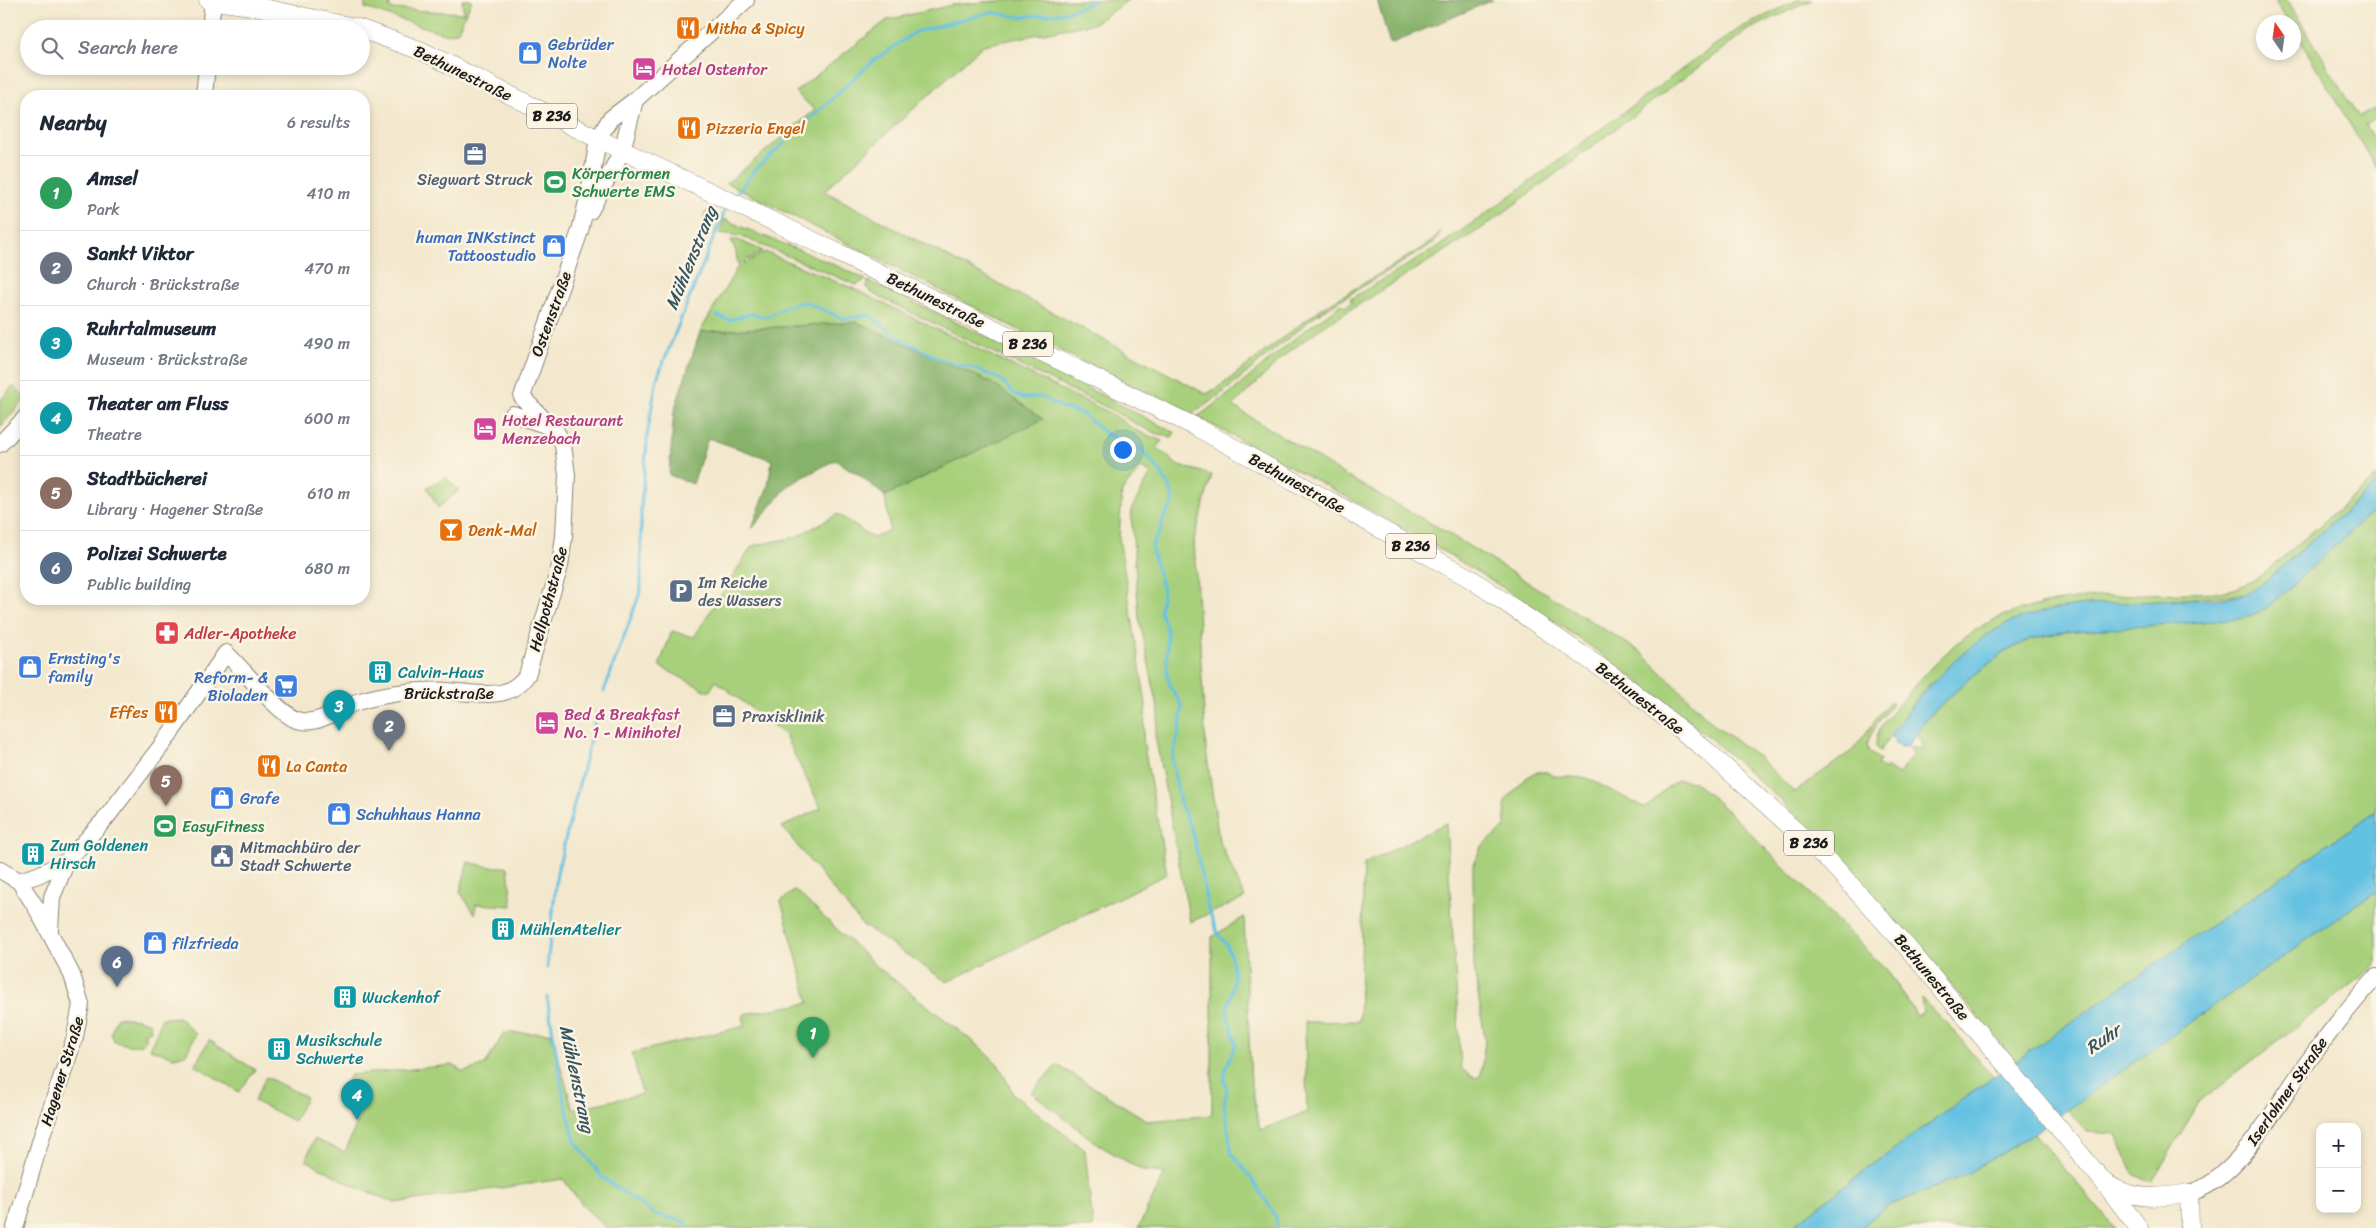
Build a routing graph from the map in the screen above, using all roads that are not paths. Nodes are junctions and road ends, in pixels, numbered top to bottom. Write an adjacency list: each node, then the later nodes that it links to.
1 (208, 0): 3 (main road, B 236)
2 (746, 0): 9 (street)
3 (213, 1): 4 (street); 5 (main road, Bethunestraße / B 236)
4 (211, 20)
5 (328, 20)
6 (370, 32): 10 (main road, Bethunestraße / B 236)
7 (206, 75): 8 (street)
8 (205, 90)
9 (635, 100): 10 (street); 11 (street, Ostenstraße)
10 (598, 139): 11 (main road, Bethunestraße / B 236); 12 (street, Ostenstraße)
11 (622, 151): 12 (street, Ostenstraße); 24 (main road, Bethunestraße / B 236)
12 (580, 231): 13 (street, Ostenstraße)
13 (522, 397): 16 (street, Hellpothstraße)
14 (513, 414): 16 (street)
15 (20, 423): 17 (street)
16 (552, 427): 18 (street, Hellpothstraße)
17 (0, 444)
18 (522, 682): 19 (street, Brückstraße)
19 (66, 860): 21 (street); 22 (street)
20 (0, 870): 21 (street)
21 (19, 881): 22 (street, Hagener Straße)
22 (50, 932): 26 (street, Hagener Straße)
23 (2376, 977): 25 (street, Iserlohner Straße)
24 (2103, 1181): 25 (main road, Bethunestraße / B 236); 27 (main road, Bethunestraße / B 236)
25 (2189, 1193): 28 (main road)
26 (15, 1228)
27 (2139, 1228)
28 (2190, 1228)

